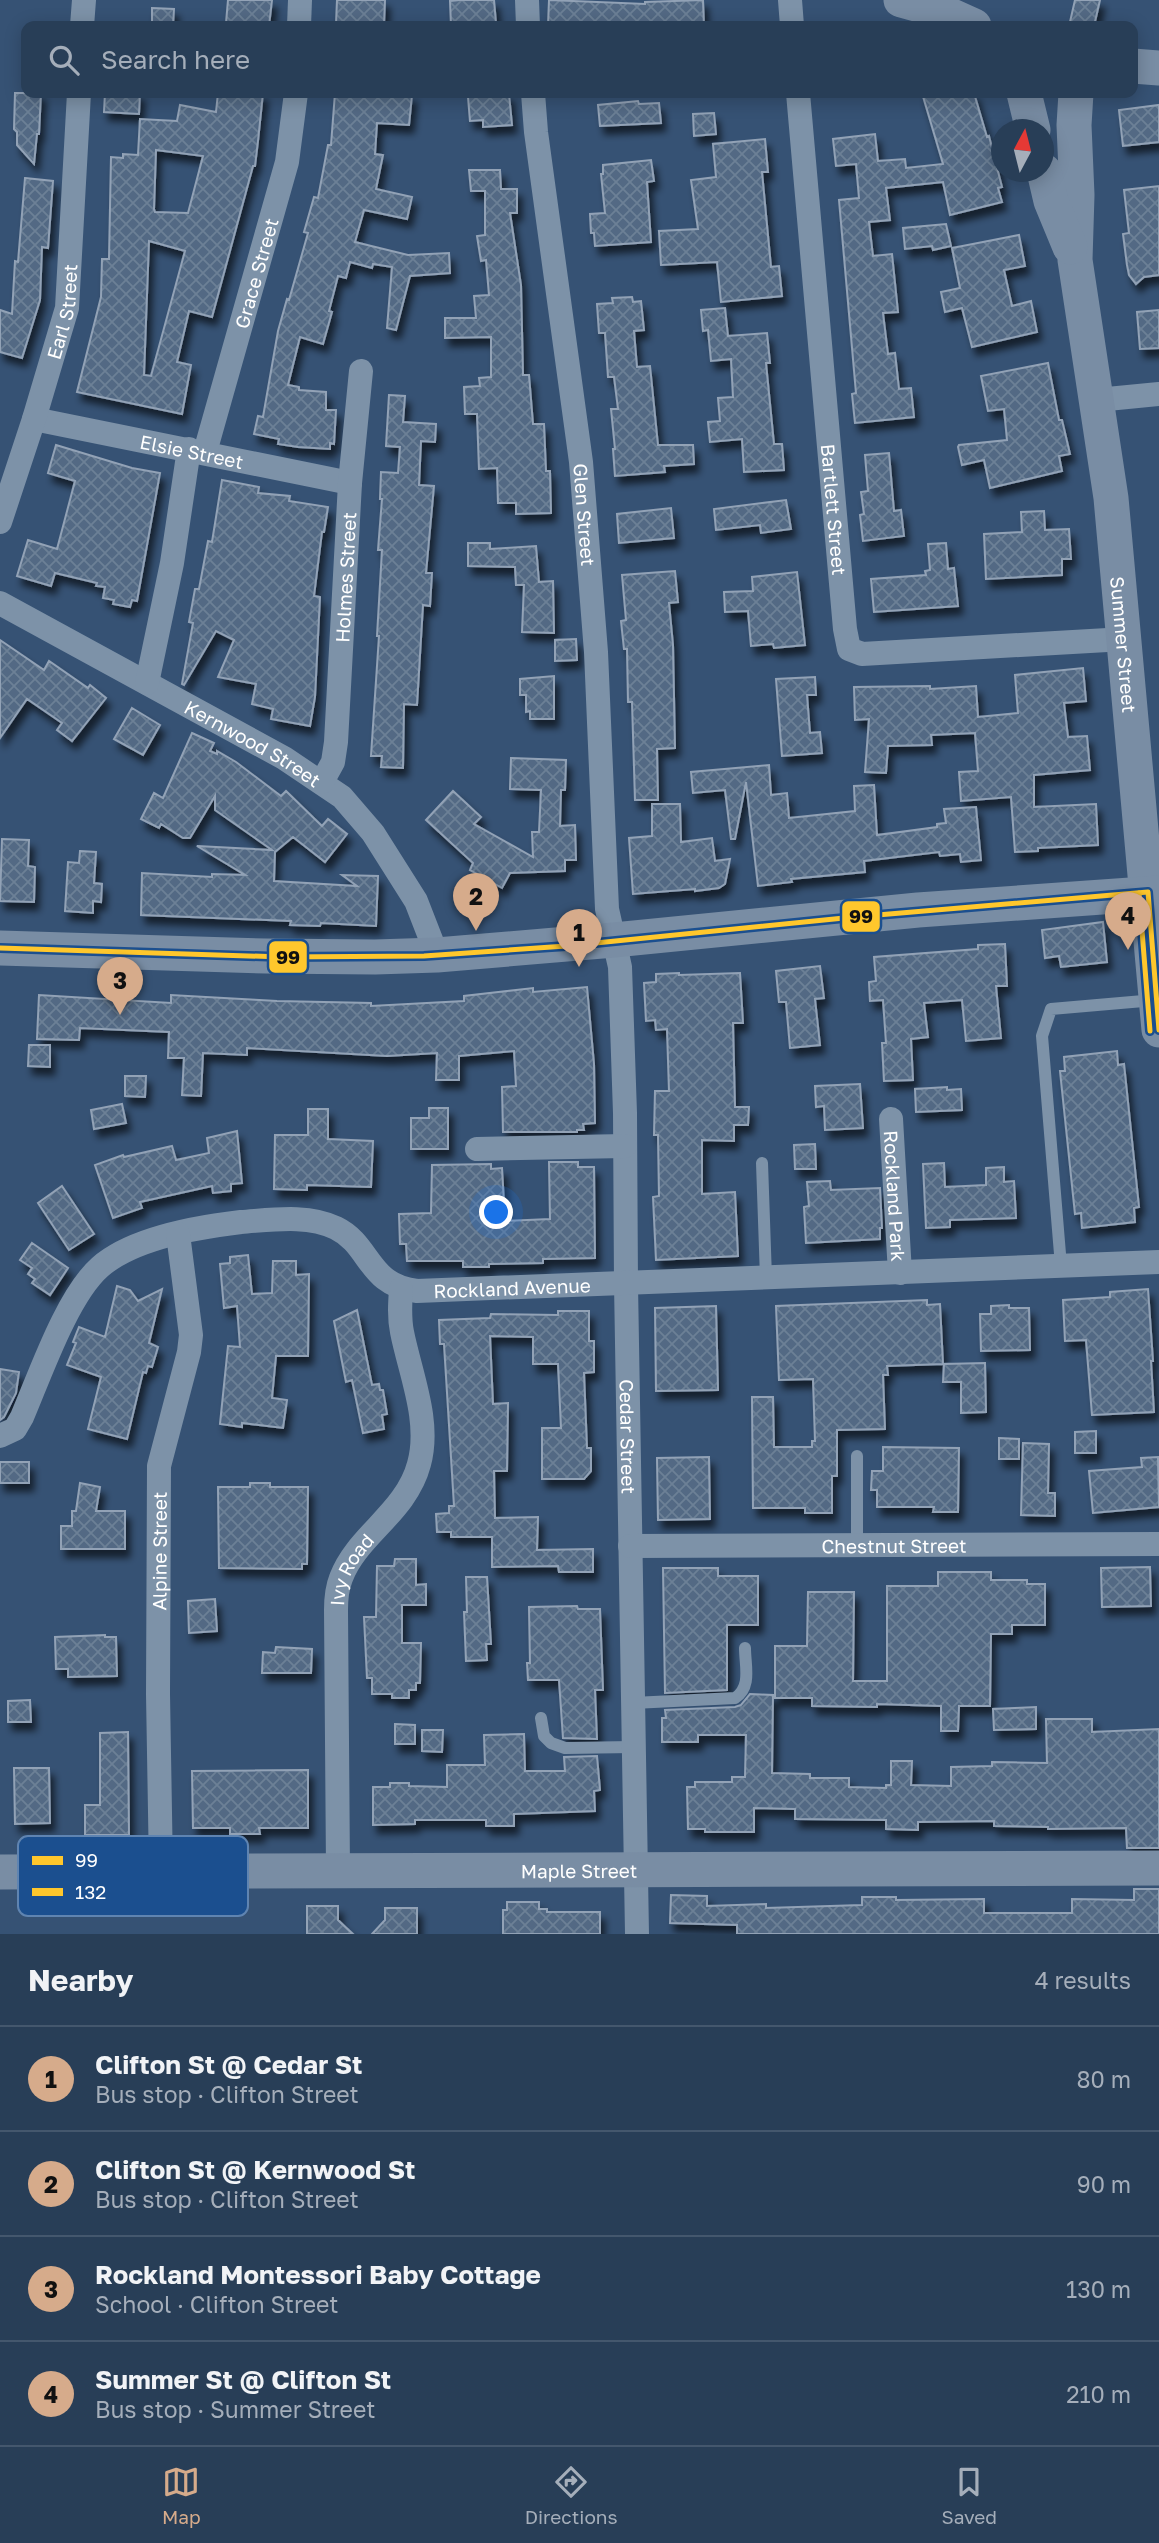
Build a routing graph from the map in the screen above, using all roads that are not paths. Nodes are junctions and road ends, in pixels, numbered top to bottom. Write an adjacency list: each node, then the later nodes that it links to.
1 (84, 0): 7 (street)
2 (300, 0): 8 (street)
3 (527, 0): 9 (street)
4 (790, 0): 10 (street)
5 (901, 0): 6 (street)
6 (941, 6): 11 (street)
7 (82, 21)
8 (299, 21)
9 (528, 21)
10 (792, 21)
11 (966, 21)
12 (1138, 66): 13 (street)
13 (1159, 68)
14 (79, 98): 26 (street, Earl Street)
15 (295, 98): 27 (street, Grace Street)
16 (533, 98): 35 (street, Glen Street)
17 (798, 98): 31 (street, Bartlett Street)
18 (1025, 98): 20 (street)
19 (1076, 98): 22 (street, Summer Street)
20 (1030, 119)
21 (1047, 182): 22 (street, Summer Street)
22 (1075, 260): 25 (street, Summer Street)
23 (361, 371): 28 (street, Holmes Street)
24 (1159, 394): 25 (street)
25 (1097, 400): 31 (street, Summer Street)
26 (34, 419): 27 (street, Elsie Street); 29 (street, Earl Street)
27 (197, 451): 28 (street, Elsie Street); 32 (street, Grace Street)
28 (350, 483): 33 (street, Holmes Street)
29 (0, 522)
30 (0, 603): 32 (street, Kernwood Street)
31 (1125, 639): 34 (street, Summer Street)
32 (148, 683): 33 (street, Kernwood Street)
33 (323, 782): 37 (street, Kernwood Street)
34 (1153, 893): 35 (street); 38 (street, Summer Street)
35 (614, 940): 37 (street); 40 (street, Cedar Street)
36 (0, 948): 37 (street)
37 (437, 955)
38 (1158, 1014): 45 (lane)
39 (891, 1119): 46 (street, Rockland Park)
40 (625, 1146): 41 (street); 48 (street, Cedar Street)
41 (477, 1149)
42 (762, 1163): 47 (lane)
43 (178, 1234): 49 (street); 50 (street); 59 (street, Alpine Street)
44 (1159, 1262): 45 (street, Rockland Avenue)
45 (1060, 1266): 46 (street, Rockland Avenue)
46 (900, 1273): 47 (street, Rockland Avenue)
47 (766, 1278): 48 (street, Rockland Avenue)
48 (625, 1284): 49 (street, Rockland Avenue); 54 (street, Cedar Street)
49 (401, 1289): 62 (street, Ivy Road)
50 (0, 1436)
51 (857, 1456): 53 (lane)
52 (1159, 1544): 53 (street, Chestnut Street)
53 (857, 1545): 54 (street, Chestnut Street)
54 (630, 1546): 56 (street, Cedar Street)
55 (745, 1648): 56 (lane)
56 (633, 1703): 58 (street, Cedar Street)
57 (541, 1718): 58 (lane)
58 (633, 1747): 60 (street, Cedar Street)
59 (160, 1836)
60 (636, 1868): 61 (street, Maple Street); 62 (street, Maple Street); 66 (street, Cedar Street)
61 (1159, 1868)
62 (338, 1870): 63 (street, Maple Street)
63 (248, 1871)
64 (0, 1872): 65 (street, Maple Street)
65 (18, 1872)
66 (637, 1934)

